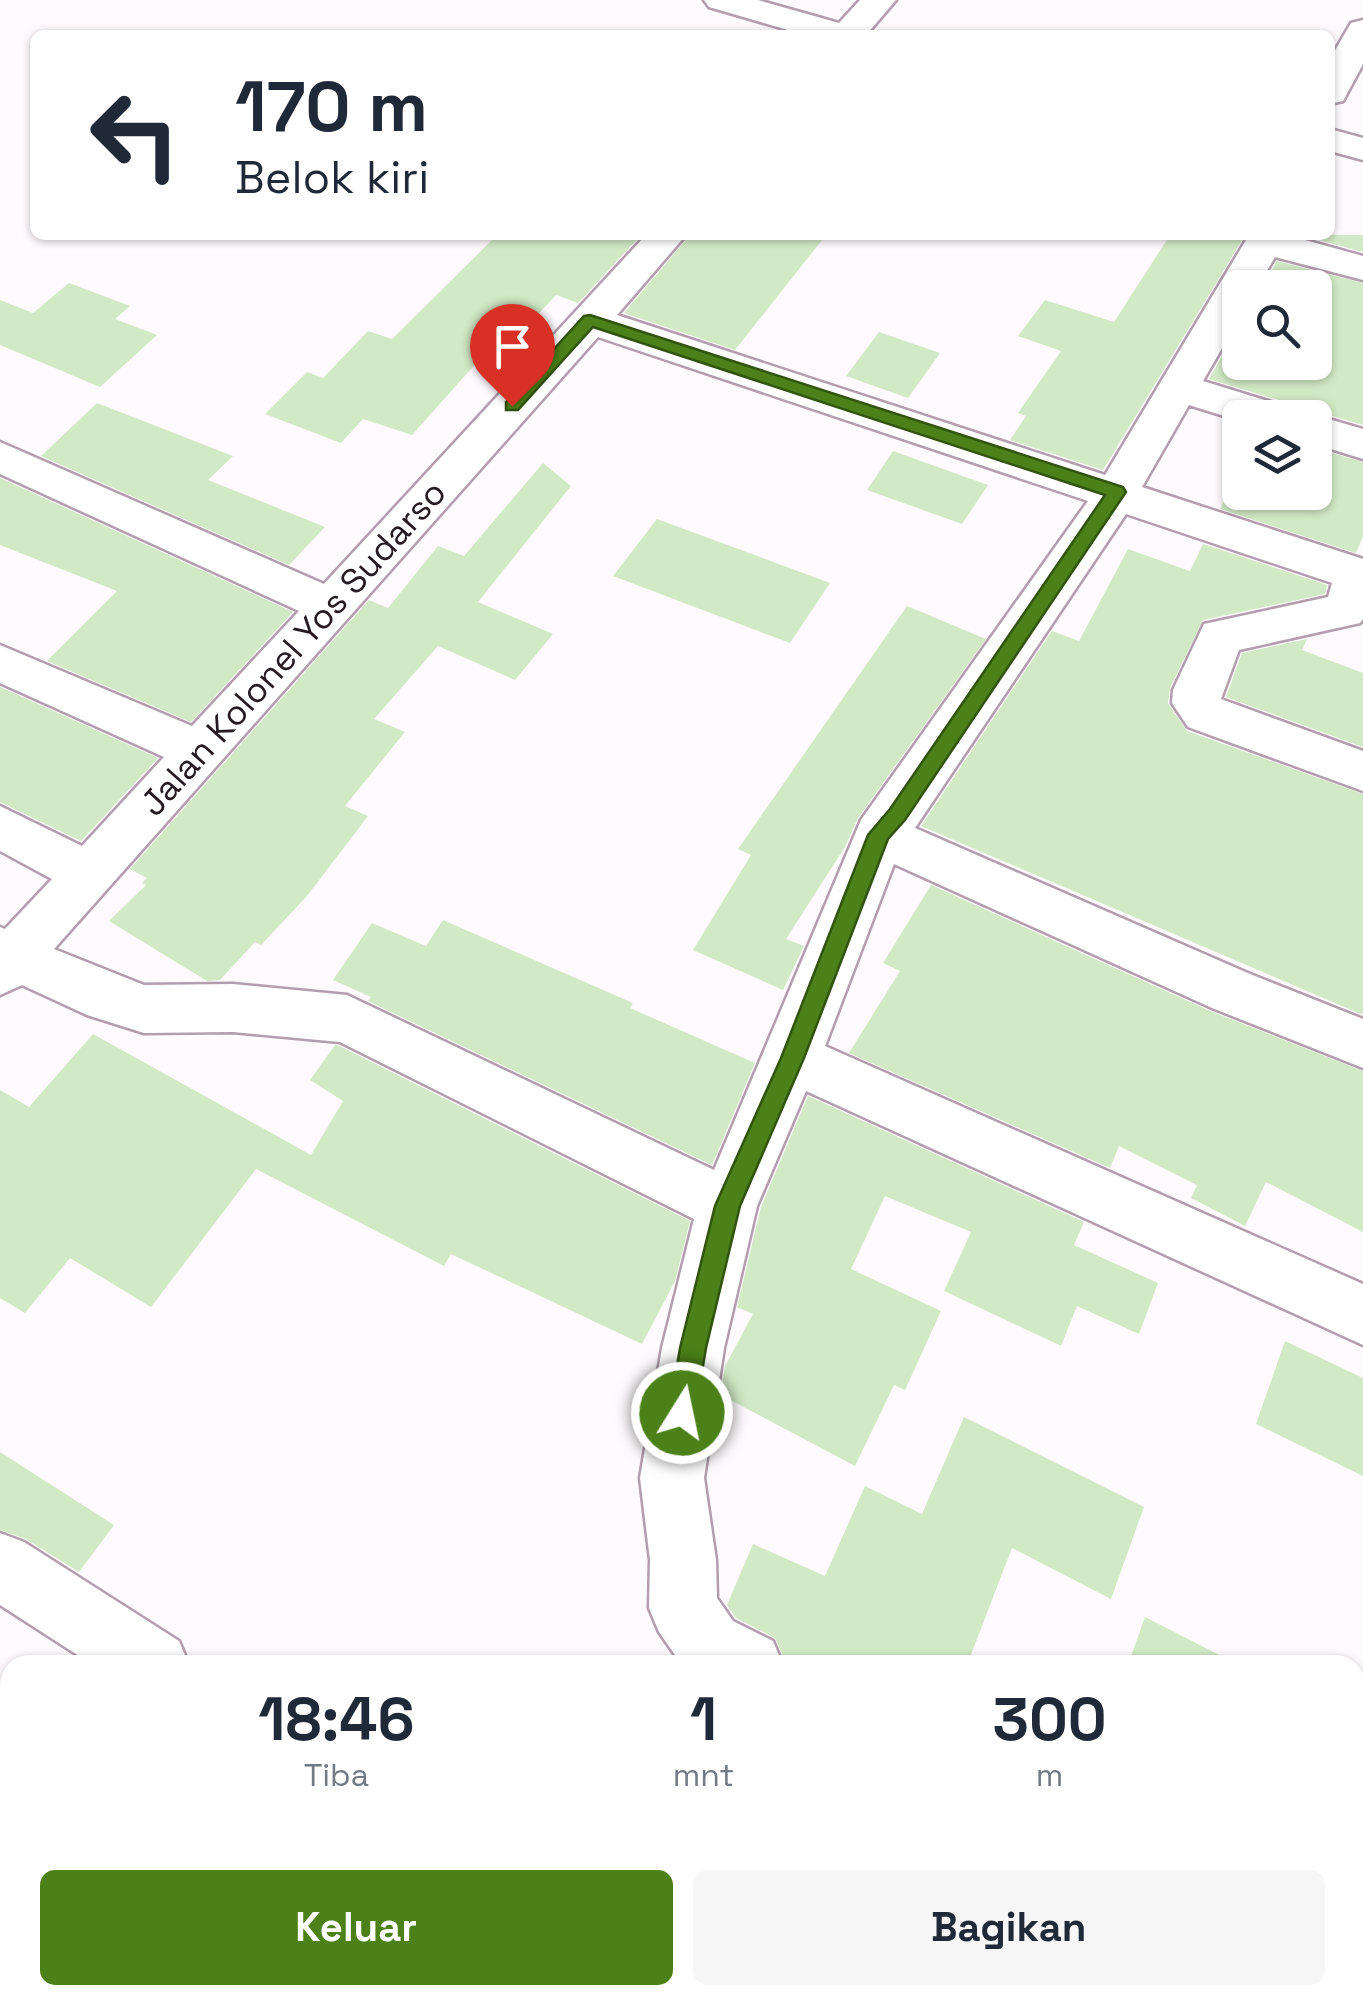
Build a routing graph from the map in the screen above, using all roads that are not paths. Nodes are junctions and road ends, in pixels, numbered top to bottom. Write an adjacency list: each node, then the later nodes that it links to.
1 (721, 0): 3 (street)
2 (879, 0): 4 (street)
3 (827, 30)
4 (850, 30)
5 (1357, 51): 6 (street)
6 (1335, 85)
7 (1335, 142): 8 (street)
8 (1363, 150)
9 (662, 240): 13 (street, Jalan Kolonel Yos Sudarso)
10 (1266, 240): 14 (street)
11 (1270, 240): 12 (street)
12 (1363, 268)
13 (590, 320): 19 (street); 21 (street, Jalan Kolonel Yos Sudarso)
14 (1181, 388): 15 (street); 19 (street)
15 (1222, 401)
16 (1332, 435): 17 (street)
17 (1363, 444)
18 (0, 457): 21 (street)
19 (1116, 492): 20 (street); 26 (street)
20 (1360, 575): 24 (street)
21 (331, 606): 23 (street, Jalan Kolonel Yos Sudarso)
22 (0, 662): 23 (street)
23 (200, 751): 27 (street, Jalan Kolonel Yos Sudarso)
24 (1363, 772)
25 (0, 826): 27 (street)
26 (879, 835): 29 (street); 30 (street)
27 (88, 874): 28 (street, Jalan Kolonel Yos Sudarso)
28 (5, 959): 31 (street)
29 (1363, 1044)
30 (792, 1058): 31 (street); 32 (street)
31 (727, 1206): 35 (street)
32 (1363, 1315)
33 (0, 1566): 34 (street)
34 (139, 1655)
35 (727, 1655)

